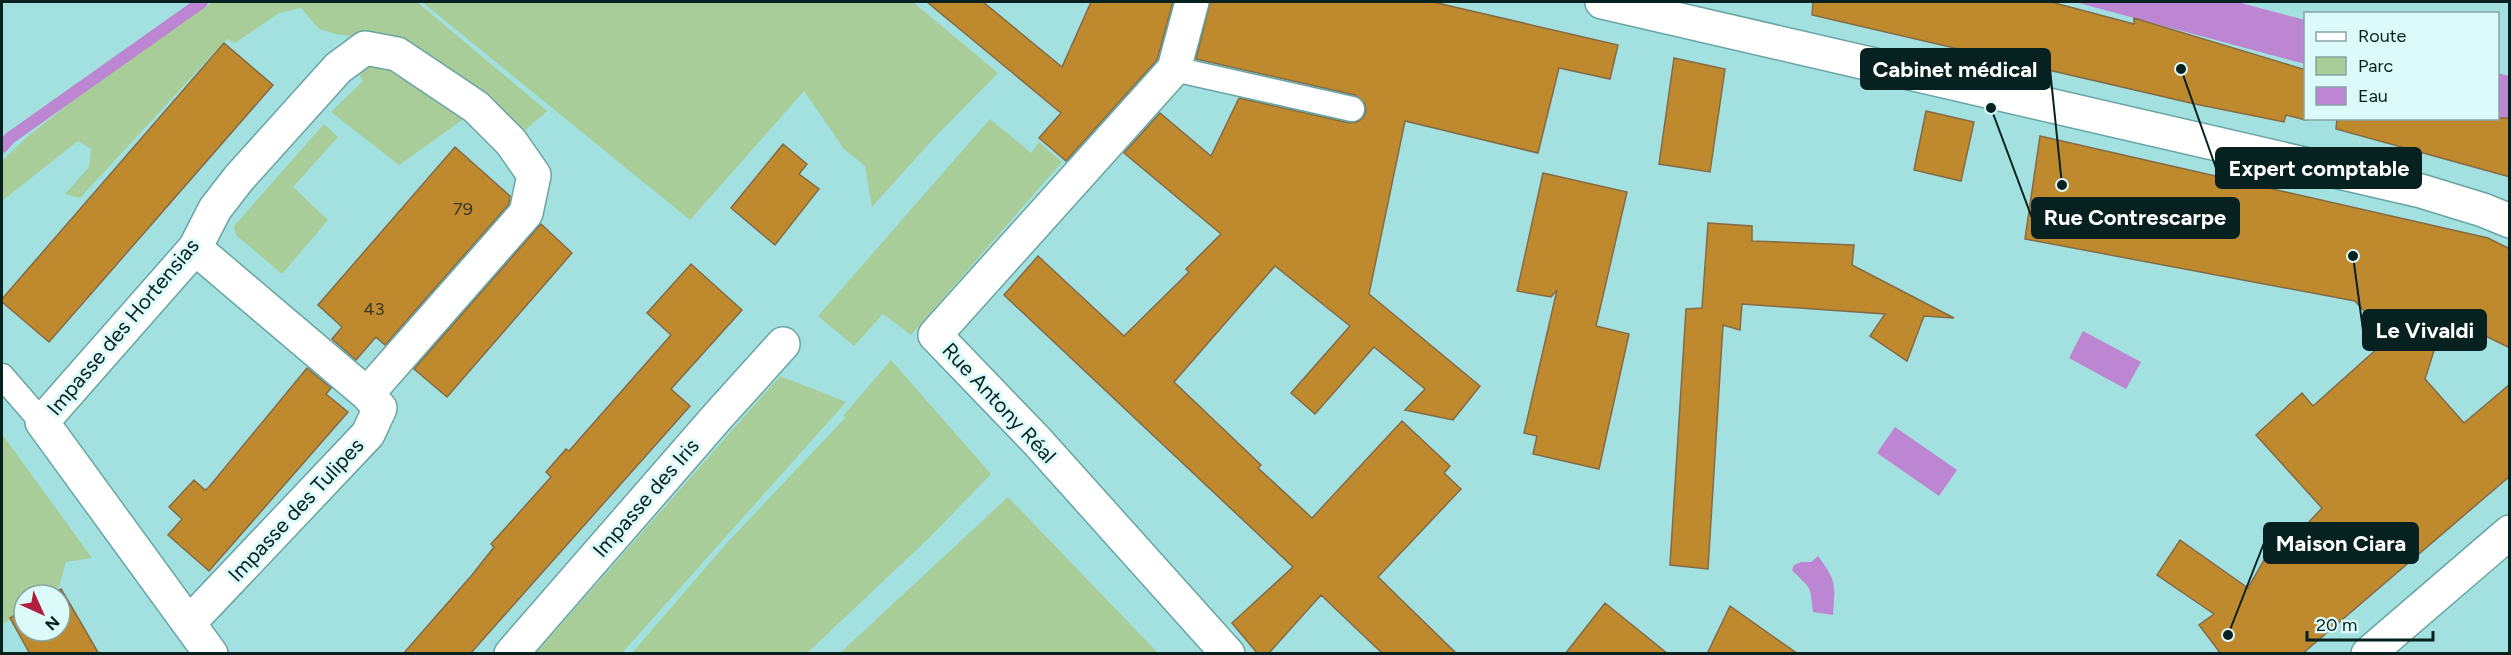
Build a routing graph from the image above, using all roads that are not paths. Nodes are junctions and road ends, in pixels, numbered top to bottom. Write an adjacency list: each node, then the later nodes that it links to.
1 (1192, 2): 3 (street, Rue Antony Réal)
2 (1602, 2): 5 (street)
3 (1174, 69): 4 (lane); 15 (street, Rue Antony Réal)
4 (1352, 109)
5 (2510, 221)
6 (195, 248): 9 (street); 9 (street, Impasse des Hortensias); 10 (street, Impasse des Hortensias)
7 (783, 344): 14 (street, Impasse des Iris)
8 (2, 376): 10 (lane)
9 (367, 393): 12 (street, Impasse des Tulipes)
10 (42, 422): 12 (street, Impasse des Hortensias)
11 (2509, 532): 16 (street)
12 (190, 622): 13 (street, Impasse des Hortensias)
13 (209, 653)
14 (511, 654)
15 (1228, 654)
16 (2368, 654)

